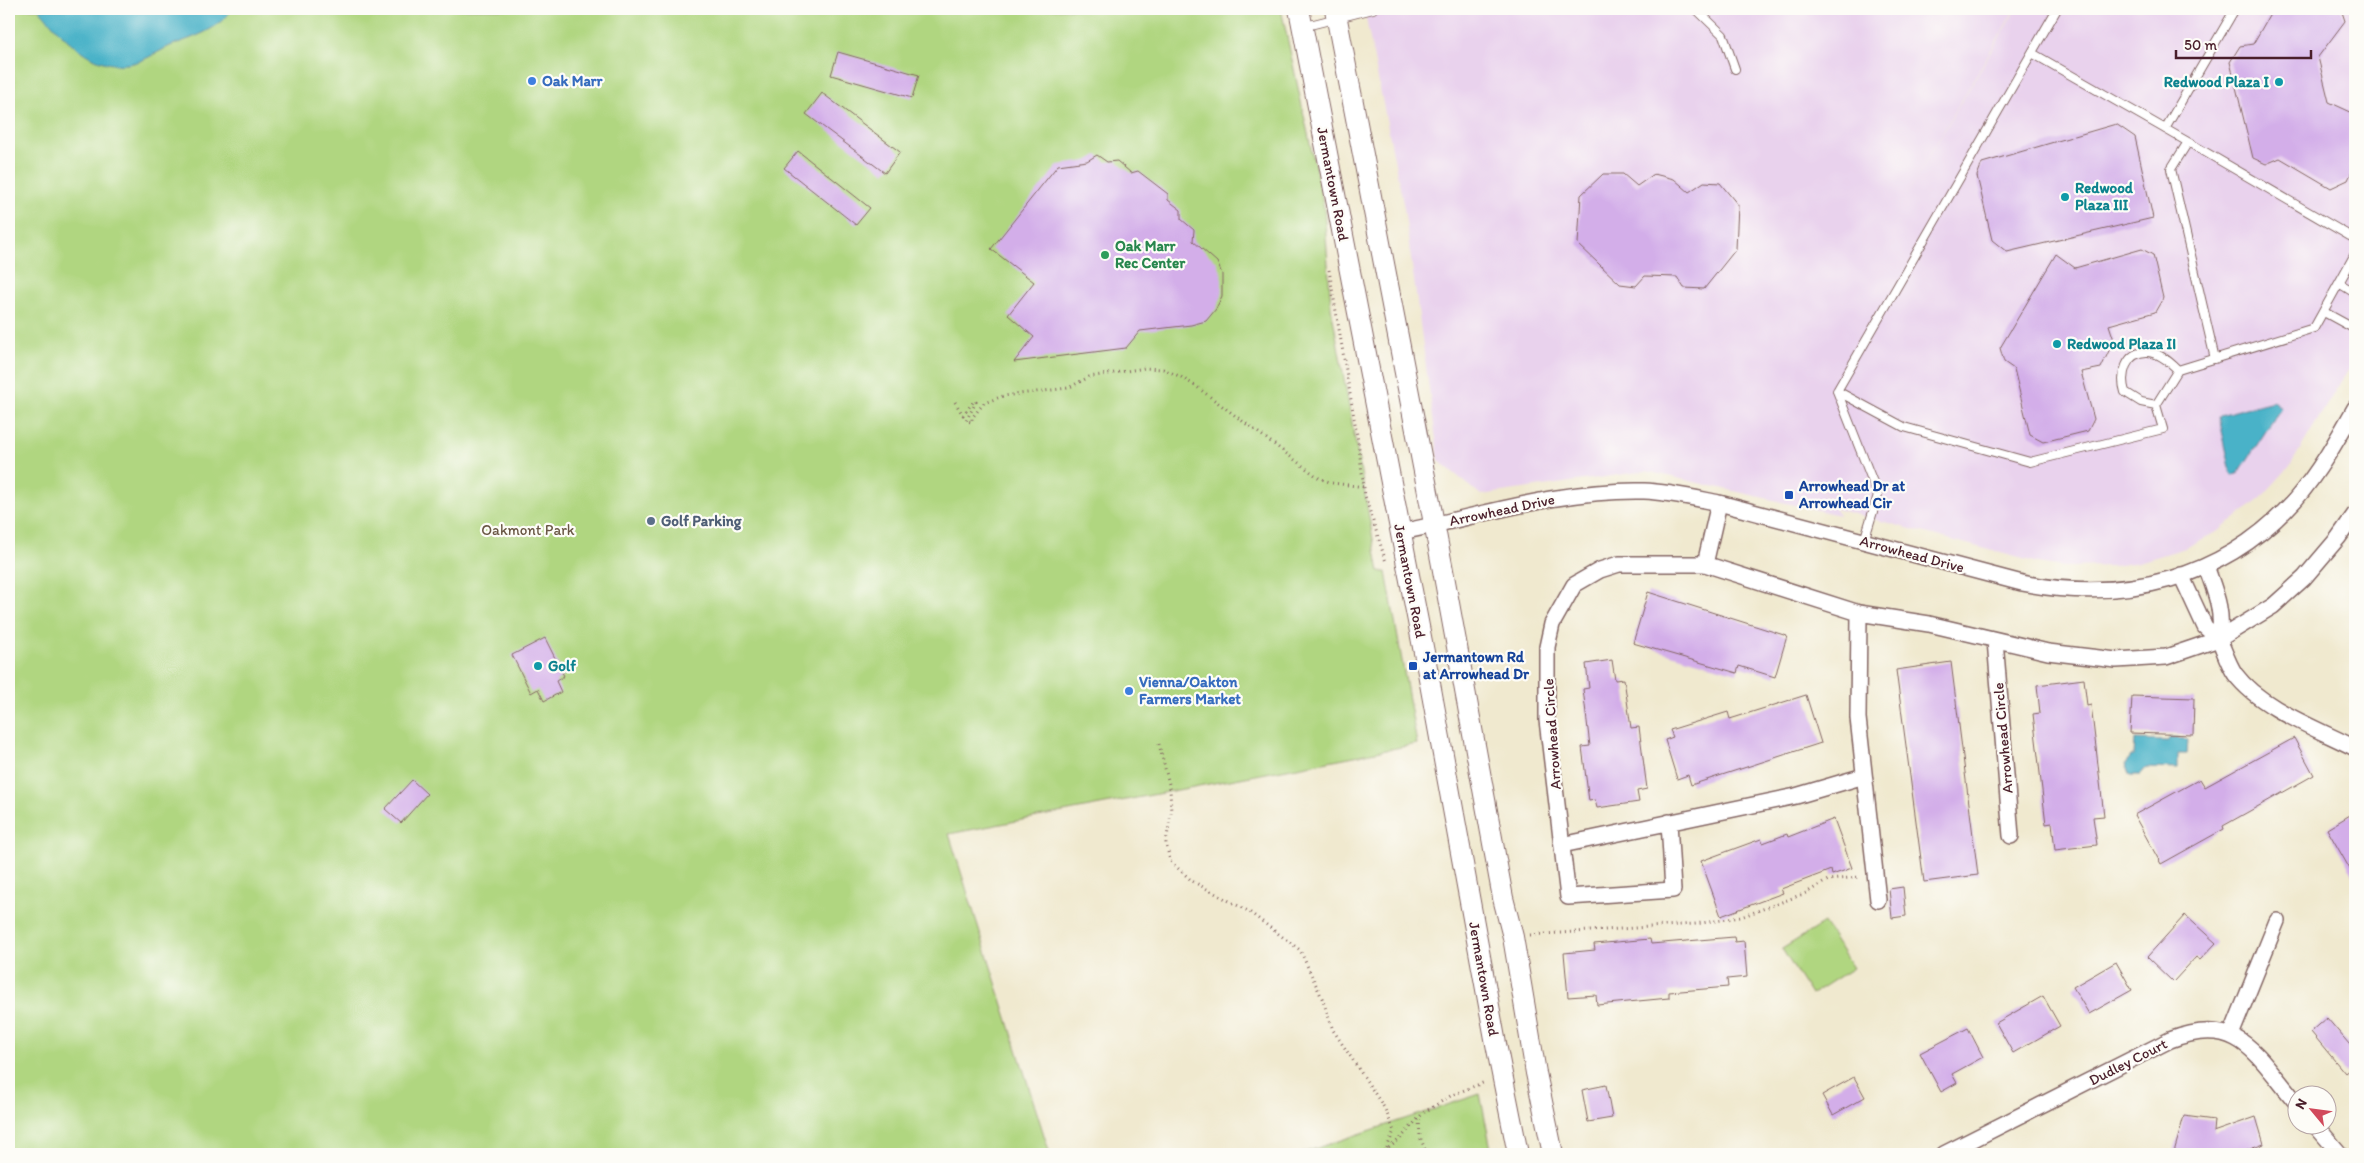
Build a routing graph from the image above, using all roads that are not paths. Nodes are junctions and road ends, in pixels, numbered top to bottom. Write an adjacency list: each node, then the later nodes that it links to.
1 (1373, 9): 5 (lane)
2 (1696, 9): 8 (lane)
3 (2057, 9): 7 (lane)
4 (2235, 9): 9 (lane)
5 (1336, 14): 6 (lane); 24 (main road)
6 (1301, 18): 25 (main road, Jermantown Road)
7 (2032, 53): 9 (lane); 19 (lane)
8 (1735, 69)
9 (2165, 129): 10 (lane)
10 (2188, 142): 11 (lane); 17 (lane)
11 (2355, 239)
12 (2355, 254): 13 (lane)
13 (2339, 283): 14 (lane); 15 (lane)
14 (2355, 293)
15 (2324, 312): 16 (lane); 17 (lane)
16 (2355, 329)
17 (2214, 359): 18 (lane)
18 (2178, 370): 20 (lane); 20 (lane)
19 (1837, 391): 20 (lane); 26 (lane)
20 (2156, 405)
21 (2355, 408): 28 (street, Arrowhead Drive)
22 (1719, 503): 24 (street, Arrowhead Drive); 26 (street, Arrowhead Drive); 27 (street)
23 (2355, 514): 31 (street, Arrowhead Circle)
24 (1435, 525): 25 (street, Arrowhead Drive); 44 (main road)
25 (1401, 532): 43 (main road, Jermantown Road)
26 (1864, 541): 29 (street, Arrowhead Drive)
27 (1705, 564): 30 (street, Arrowhead Circle); 37 (street, Arrowhead Circle)
28 (2206, 566): 29 (street, Arrowhead Drive); 31 (street)
29 (2181, 576): 31 (street)
30 (1859, 613): 32 (street, Arrowhead Circle); 34 (street)
31 (2219, 639): 32 (street, Arrowhead Circle); 33 (street)
32 (1995, 640): 36 (street, Arrowhead Circle)
33 (2355, 748)
34 (1864, 776): 35 (street); 38 (street)
35 (1669, 822): 37 (street); 37 (street, Arrowhead Circle)
36 (2010, 836)
37 (1562, 845)
38 (1878, 900)
39 (2277, 921): 40 (street)
40 (2231, 1035): 41 (street, Dudley Court); 45 (street, Dudley Court)
41 (2286, 1090)
42 (2325, 1136): 46 (street)
43 (1518, 1154)
44 (1553, 1154)
45 (1944, 1154)
46 (2340, 1154)

